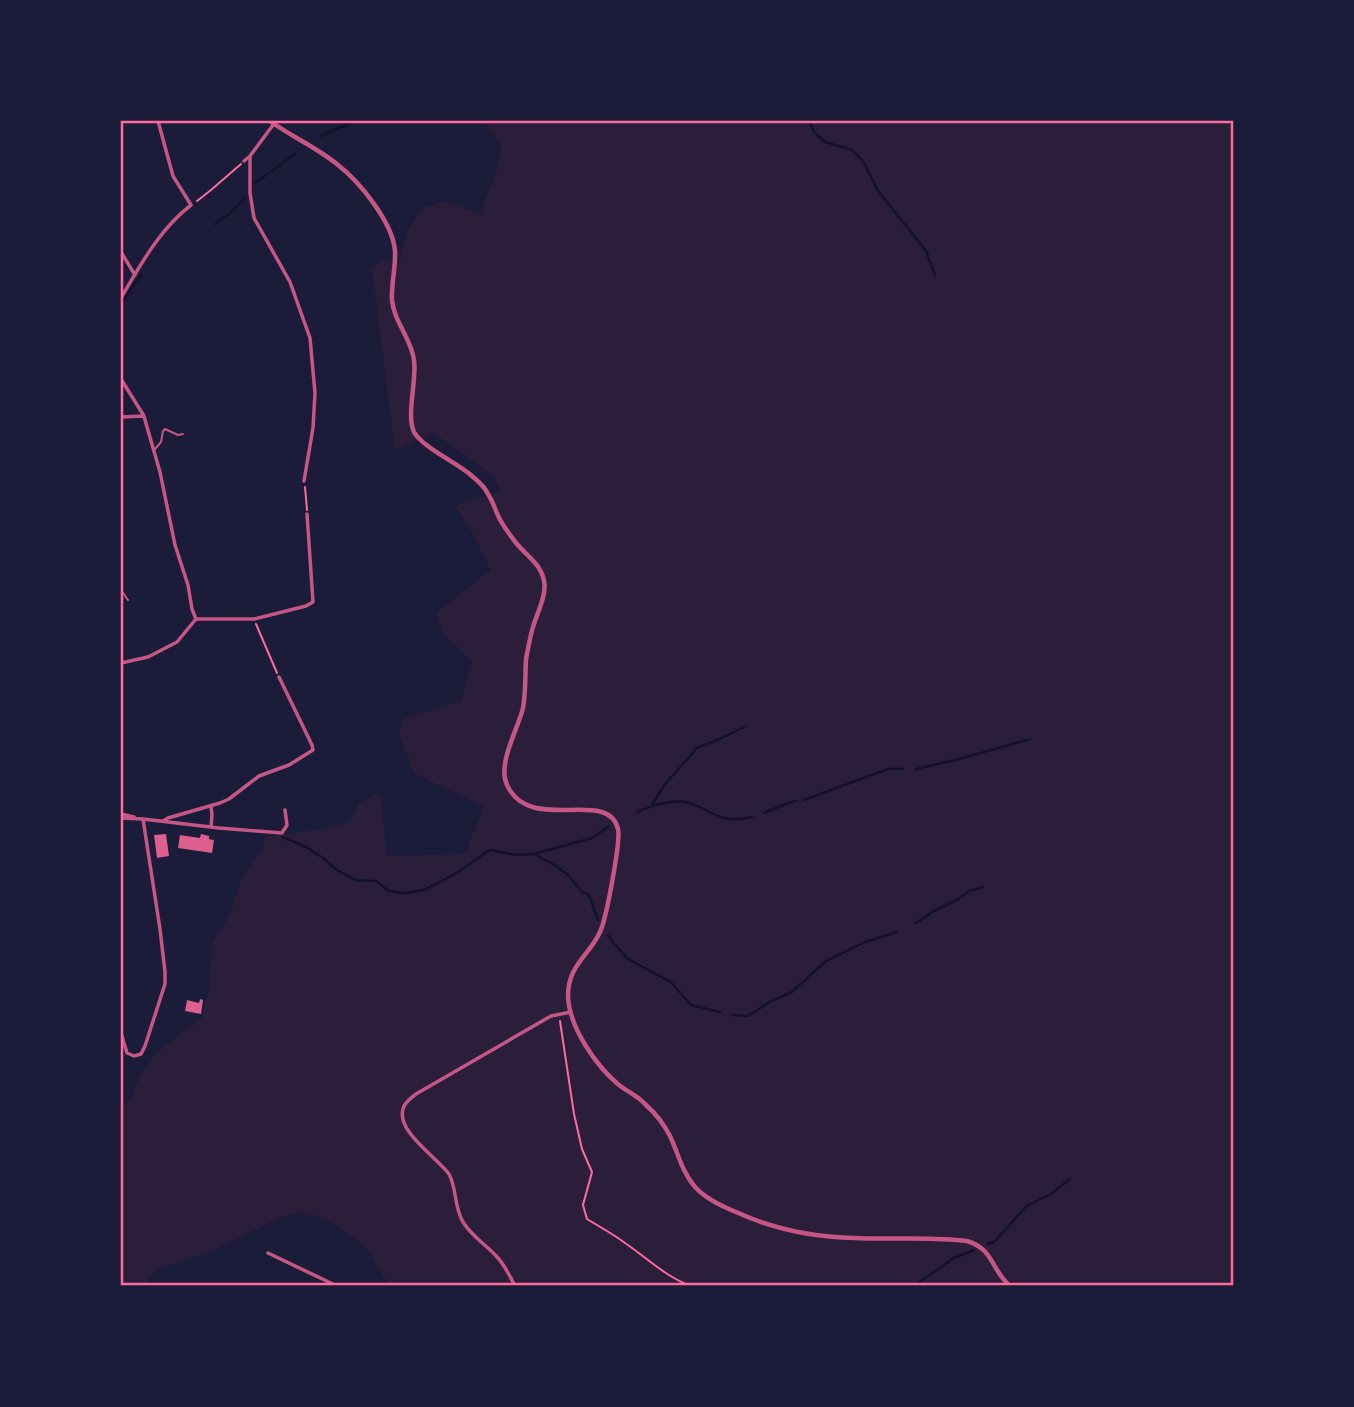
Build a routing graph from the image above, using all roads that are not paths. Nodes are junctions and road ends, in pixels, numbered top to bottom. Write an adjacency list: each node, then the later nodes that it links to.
1 (158, 121): 6 (street)
2 (273, 122): 3 (street); 26 (street)
3 (250, 156): 4 (street); 13 (street)
4 (244, 161)
5 (121, 252): 6 (street)
6 (135, 275): 7 (street)
7 (121, 298)
8 (121, 379): 9 (street)
9 (144, 416): 10 (street); 12 (street)
10 (121, 417)
11 (183, 434): 12 (lane)
12 (154, 450): 17 (street)
13 (304, 481)
14 (307, 514): 17 (street)
15 (121, 590): 16 (lane)
16 (128, 600)
17 (196, 619): 18 (street)
18 (121, 663)
19 (279, 677): 20 (street)
20 (211, 806): 24 (street); 25 (street)
21 (285, 810): 25 (street)
22 (121, 816): 23 (street)
23 (143, 819): 24 (street); 27 (street)
24 (163, 821): 25 (street)
25 (211, 827)
26 (570, 1012): 30 (street); 31 (street)
27 (121, 1033)
28 (268, 1253): 29 (street)
29 (337, 1286)
30 (515, 1286)
31 (1010, 1286)

